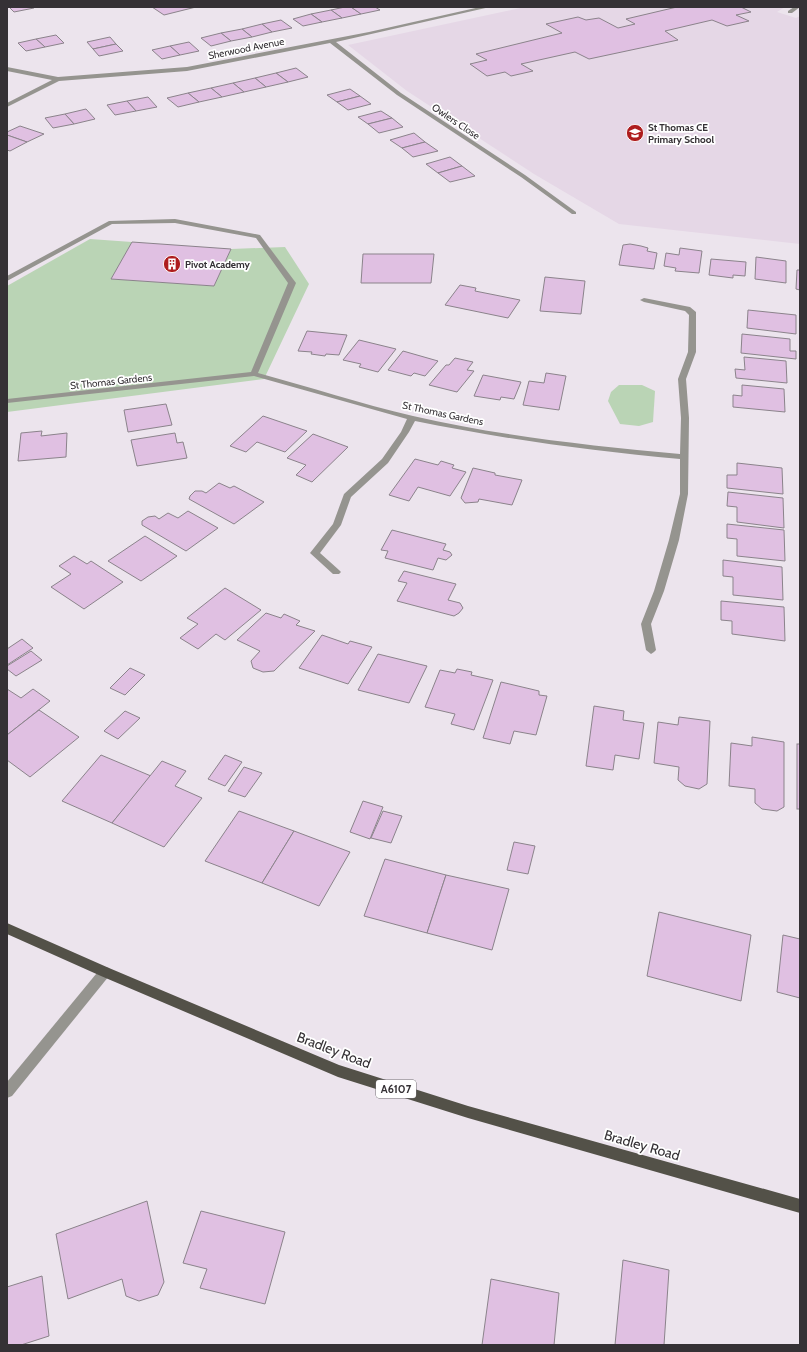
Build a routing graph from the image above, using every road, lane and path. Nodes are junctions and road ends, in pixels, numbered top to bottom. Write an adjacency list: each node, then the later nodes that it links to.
1 (487, 7): 4 (street, Sherwood Avenue)
2 (797, 7): 3 (street)
3 (790, 12)
4 (331, 41): 6 (street, Sherwood Avenue); 8 (street, Owlers Close)
5 (7, 69): 6 (street, Sherwood Avenue)
6 (58, 79): 7 (street)
7 (7, 105)
8 (574, 213)
9 (7, 279): 11 (street)
10 (644, 300): 14 (street)
11 (254, 374): 12 (street, St Thomas Gardens); 13 (street, St Thomas Gardens)
12 (7, 401)
13 (412, 418): 14 (street, St Thomas Gardens); 15 (street)
14 (684, 457): 16 (street)
15 (336, 572)
16 (651, 650)
17 (7, 928): 18 (main road, Bradley Road / A6107)
18 (105, 972): 19 (street); 20 (main road, Bradley Road / A6107)
19 (7, 1092)
20 (800, 1206)

